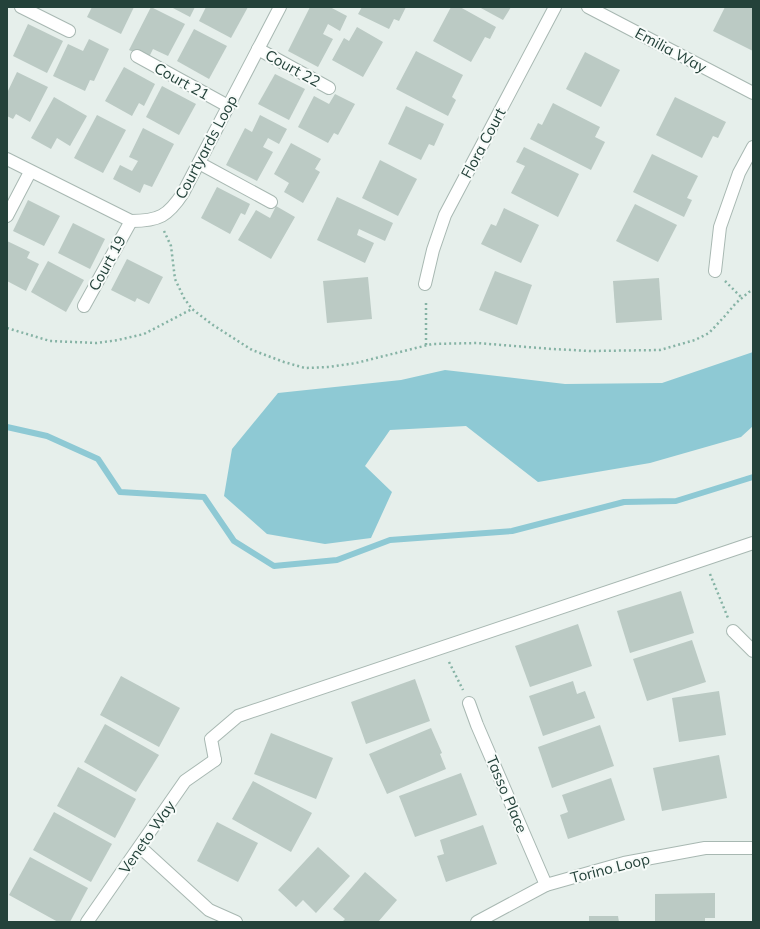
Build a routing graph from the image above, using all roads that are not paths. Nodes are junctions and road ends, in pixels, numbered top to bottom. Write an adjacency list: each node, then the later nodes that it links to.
1 (21, 7): 5 (street)
2 (280, 7): 6 (street, Courtyards Loop)
3 (555, 7): 19 (street, Flora Court)
4 (588, 7): 9 (street, Emilia Way)
5 (69, 31)
6 (258, 49): 8 (street, Court 22); 10 (street, Courtyards Loop)
7 (137, 56): 10 (street, Court 21)
8 (329, 88)
9 (753, 93)
10 (228, 106): 13 (street, Courtyards Loop)
11 (753, 146): 18 (street)
12 (7, 159): 14 (street, Courtyards Loop)
13 (198, 162): 15 (street); 17 (street, Courtyards Loop)
14 (30, 172): 16 (street); 17 (street, Courtyards Loop)
15 (271, 202)
16 (7, 216)
17 (131, 221): 20 (street, Court 19)
18 (715, 271)
19 (425, 284)
20 (84, 306)
21 (753, 543): 25 (street, Veneto Way)
22 (733, 631): 23 (street)
23 (753, 651)
24 (469, 703): 27 (street, Tasso Place)
25 (140, 848): 28 (street, Veneto Way); 29 (street)
26 (753, 848): 27 (street, Torino Loop)
27 (546, 885): 30 (street, Torino Loop)
28 (87, 922)
29 (236, 922)
30 (477, 922)

